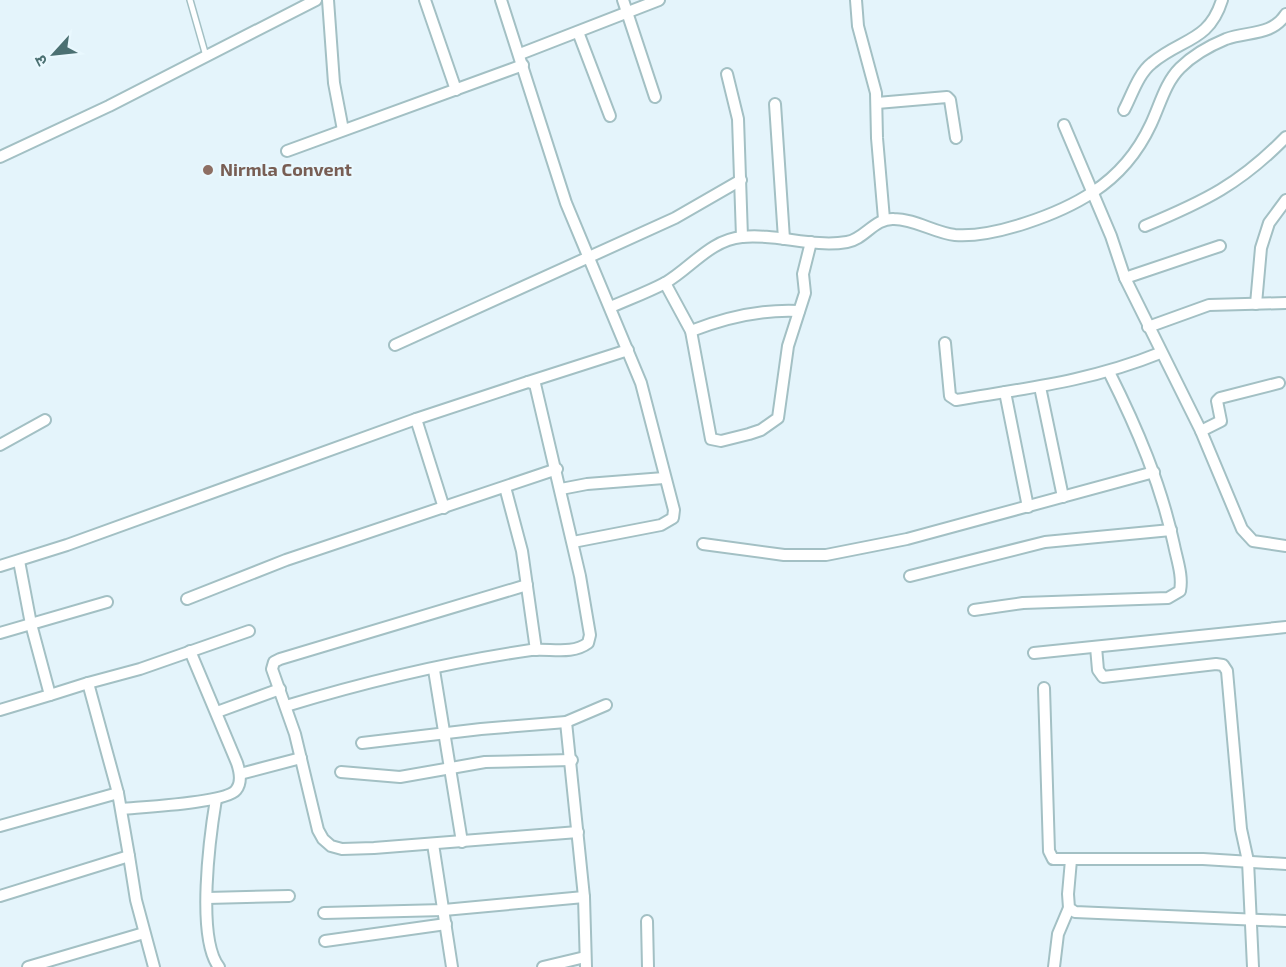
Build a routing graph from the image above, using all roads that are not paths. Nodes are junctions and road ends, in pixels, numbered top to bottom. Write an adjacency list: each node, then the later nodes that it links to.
1 (190, 0): 13 (lane)
2 (316, 0): 13 (street)
3 (328, 0): 23 (street)
4 (425, 0): 16 (street)
5 (501, 0): 14 (street)
6 (623, 0): 10 (street)
7 (658, 0): 10 (street)
8 (856, 0): 18 (street)
9 (1222, 0): 20 (street)
10 (627, 13): 12 (street); 17 (street)
11 (1286, 14): 29 (street)
12 (578, 32): 14 (street); 21 (street)
13 (206, 56): 27 (street)
14 (522, 59): 16 (street); 37 (street)
15 (727, 74): 28 (street)
16 (456, 90): 23 (street)
17 (655, 97)
18 (877, 103): 25 (street); 31 (street)
19 (775, 104): 34 (street)
20 (1124, 110)
21 (610, 116)
22 (1064, 125): 29 (street)
23 (343, 130): 26 (street)
24 (1286, 137): 32 (street)
25 (956, 138)
26 (287, 151)
27 (0, 157)
28 (741, 180): 33 (street); 37 (street)
29 (1093, 192): 31 (street); 38 (street)
30 (1286, 200): 41 (street)
31 (884, 219): 35 (street)
32 (1145, 226)
33 (742, 237): 34 (street); 39 (street)
34 (784, 239): 35 (street)
35 (811, 242): 43 (street)
36 (1221, 246): 38 (street)
37 (588, 258): 42 (street); 47 (street)
38 (1125, 278): 44 (street)
39 (665, 283): 42 (street); 45 (street)
40 (1286, 303): 41 (street)
41 (1256, 304): 44 (street)
42 (611, 307): 48 (street)
43 (800, 311): 45 (street); 45 (street)
44 (1148, 327): 49 (street)
45 (691, 331)
46 (945, 344): 54 (street)
47 (395, 345)
48 (628, 350): 51 (street); 61 (street)
49 (1160, 353): 50 (street); 57 (street)
50 (1109, 372): 53 (street); 60 (street)
51 (528, 382): 55 (street); 59 (street)
52 (1279, 383): 57 (street)
53 (1040, 387): 54 (street); 64 (street)
54 (1005, 392): 65 (street)
55 (416, 419): 66 (street); 71 (street)
56 (45, 420): 58 (street)
57 (1201, 431): 70 (street)
58 (0, 445)
59 (556, 470): 62 (street); 63 (street)
60 (1154, 472): 64 (street); 67 (street)
61 (664, 478): 63 (street); 68 (street)
62 (505, 487): 66 (street); 74 (street)
63 (561, 489): 68 (street)
64 (1063, 497): 65 (street)
65 (1028, 507): 69 (street)
66 (444, 508): 75 (street)
67 (1171, 530): 73 (street); 77 (street)
68 (573, 542): 83 (street)
69 (703, 544)
70 (1286, 546)
71 (19, 561): 72 (street); 78 (street)
72 (0, 566)
73 (910, 576)
74 (527, 585): 83 (street); 89 (street)
75 (187, 599)
76 (107, 602): 78 (street)
77 (974, 610)
78 (31, 624): 81 (street); 90 (street)
79 (1286, 627): 82 (street)
80 (249, 631): 84 (street)
81 (0, 633)
82 (1096, 647): 85 (street); 112 (street)
83 (536, 650): 86 (street)
84 (190, 651): 87 (street); 94 (street)
85 (1034, 653)
86 (434, 670): 92 (street); 96 (street)
87 (88, 683): 90 (street); 103 (street)
88 (1044, 688): 111 (street)
89 (280, 689): 92 (street); 94 (street)
90 (50, 695): 93 (street)
91 (606, 705): 95 (street)
92 (286, 706): 98 (street)
93 (0, 710)
94 (217, 712): 102 (street)
95 (566, 722): 96 (street); 99 (street)
96 (446, 733): 97 (street); 100 (street)
97 (362, 743)
98 (301, 758): 102 (street); 109 (street)
99 (572, 760): 100 (street); 107 (street)
100 (452, 767): 101 (street); 108 (street)
101 (341, 772)
102 (240, 774): 104 (street)
103 (118, 793): 105 (street); 106 (street)
104 (216, 799): 105 (street); 117 (street)
105 (122, 810): 110 (street)
106 (0, 826)
107 (578, 832): 108 (street); 116 (street)
108 (462, 842): 109 (street)
109 (433, 844): 119 (street)
110 (129, 856): 114 (street); 125 (street)
111 (1071, 860): 112 (street); 118 (street)
112 (1248, 861): 113 (street); 121 (street)
113 (1286, 864)
114 (0, 896)
115 (289, 896): 117 (street)
116 (584, 897): 119 (street); 127 (street)
117 (207, 898): 130 (street)
118 (1069, 908): 121 (street); 134 (street)
119 (444, 910): 120 (street); 124 (street)
120 (324, 913)
121 (1252, 919): 123 (street); 135 (street)
122 (647, 921): 133 (street)
123 (1286, 921)
124 (446, 924): 126 (street); 131 (street)
125 (144, 933): 128 (street); 129 (street)
126 (325, 941)
127 (586, 962): 132 (street)
128 (28, 967)
129 (154, 967)
130 (219, 967)
131 (452, 967)
132 (543, 967)
133 (648, 967)
134 (1054, 967)
135 (1253, 967)

